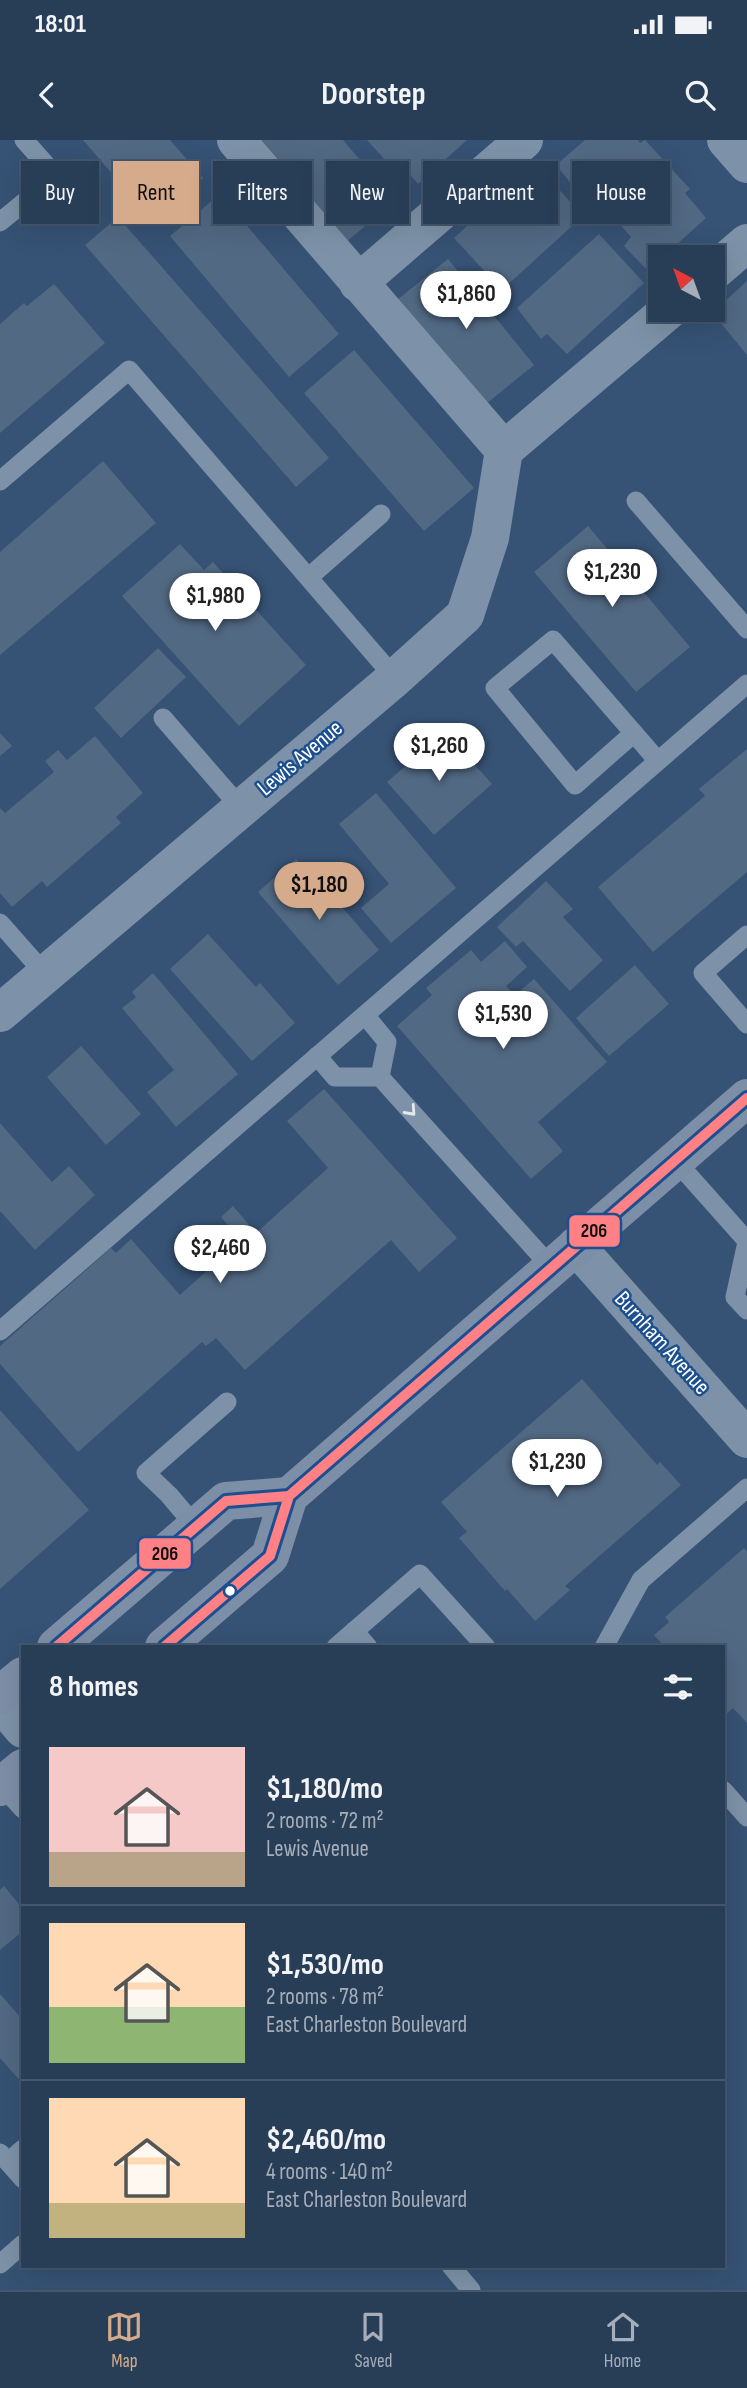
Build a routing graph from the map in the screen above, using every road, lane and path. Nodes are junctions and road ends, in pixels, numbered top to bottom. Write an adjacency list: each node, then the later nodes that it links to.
1 (24, 140): 6 (lane)
2 (236, 140): 9 (street)
3 (524, 140): 9 (street)
4 (726, 140): 5 (street)
5 (747, 164)
6 (0, 222)
7 (747, 243): 8 (street)
8 (725, 262)
9 (358, 283): 11 (street)
10 (655, 322): 11 (street)
11 (503, 450): 17 (street, Lewis Avenue)
12 (0, 481): 15 (lane)
13 (636, 501): 16 (lane)
14 (381, 514): 15 (lane)
15 (309, 577): 17 (lane)
16 (747, 629)
17 (395, 678): 22 (street, Lewis Avenue)
18 (747, 684): 21 (lane)
19 (163, 719): 22 (lane)
20 (634, 733): 20 (lane); 21 (lane)
21 (658, 761): 27 (lane)
22 (241, 808): 25 (street, Lewis Avenue)
23 (0, 923): 25 (lane)
24 (747, 935): 28 (lane)
25 (45, 974): 26 (street, Lewis Avenue)
26 (0, 1013)
27 (365, 1015): 29 (lane); 30 (lane)
28 (747, 1024)
29 (317, 1056): 30 (lane); 36 (lane)
30 (380, 1076): 34 (lane, one-way to 34)
31 (747, 1098): 32 (main road)
32 (676, 1160): 33 (lane); 34 (main road)
33 (747, 1241): 35 (lane)
34 (564, 1257): 38 (street, Burnham Avenue); 40 (main road)
35 (747, 1310)
36 (0, 1331)
37 (227, 1402): 41 (lane)
38 (747, 1439)
39 (747, 1488): 48 (lane)
40 (289, 1496): 41 (main road); 44 (main road)
41 (196, 1527): 43 (main road)
42 (354, 1631): 45 (lane); 46 (lane); 47 (lane)
43 (58, 1645)
44 (166, 1645)
45 (338, 1645)
46 (366, 1645)
47 (484, 1645)
48 (605, 1645)
49 (21, 1678): 50 (main road)
50 (0, 1695)
51 (0, 1702): 52 (street)
52 (21, 1727)
53 (725, 1792): 54 (lane)
54 (747, 1817)
55 (10, 2154): 56 (lane)
56 (21, 2175)
57 (21, 2246): 58 (lane)
58 (0, 2264)
59 (453, 2268): 60 (lane)
60 (471, 2290)

